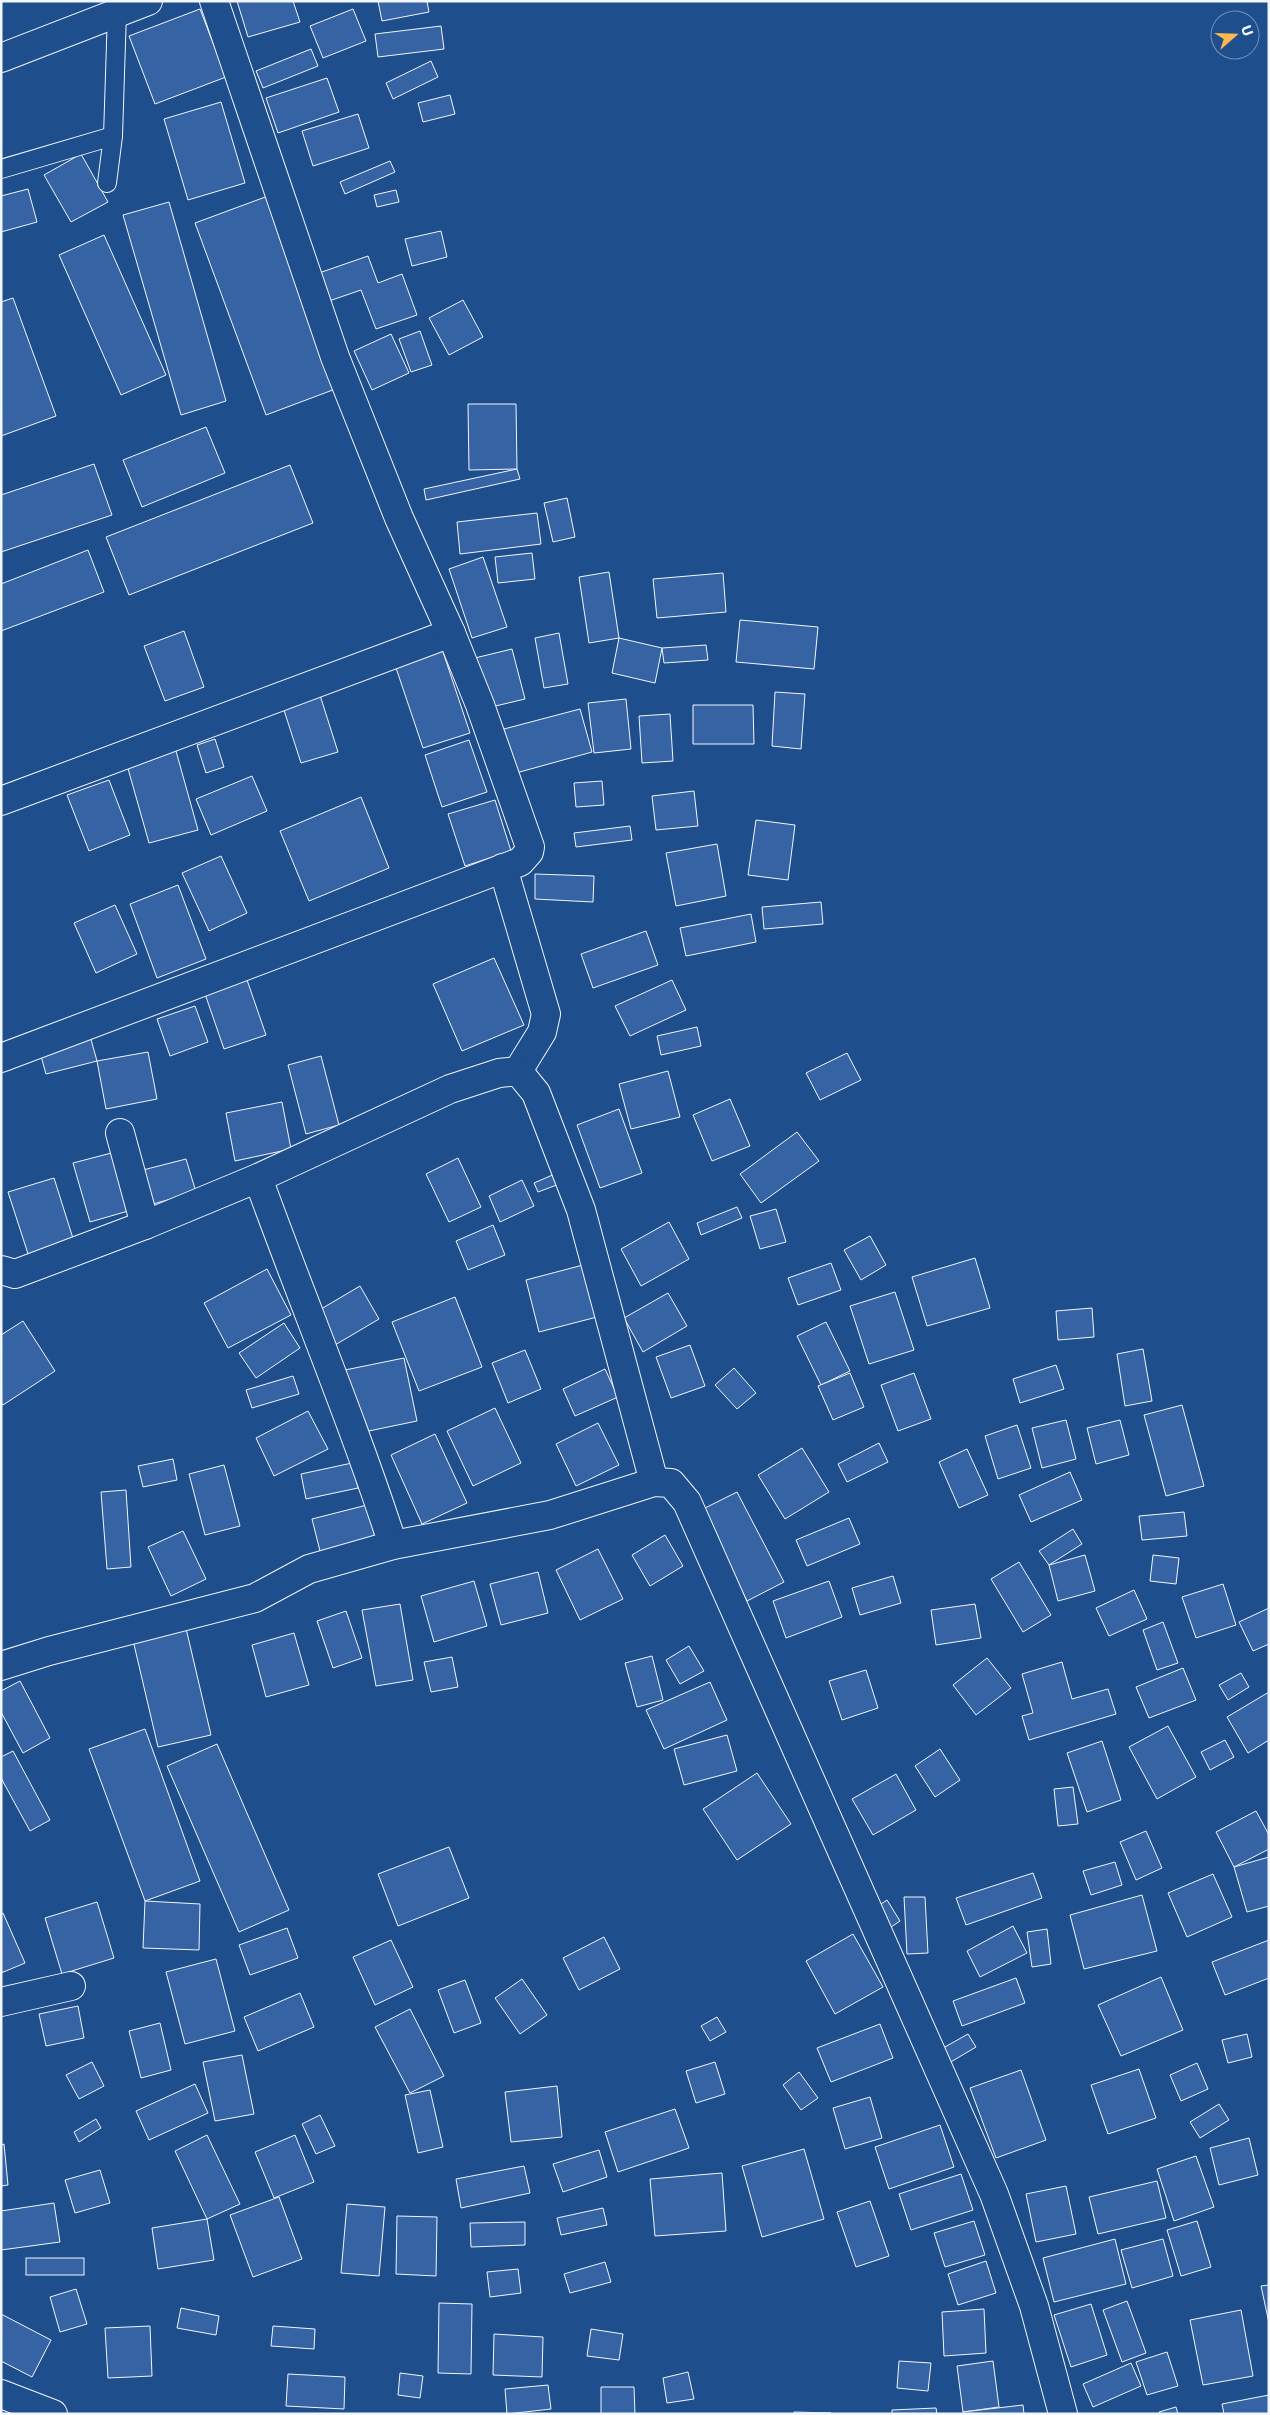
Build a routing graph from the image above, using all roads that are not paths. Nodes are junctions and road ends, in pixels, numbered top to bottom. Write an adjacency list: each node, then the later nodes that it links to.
1 (148, 1): 3 (street)
2 (214, 1): 8 (street)
3 (117, 12): 4 (street); 5 (lane)
4 (1, 58)
5 (113, 136): 6 (lane); 7 (lane)
6 (1, 169)
7 (107, 183)
8 (451, 633): 9 (street); 10 (street)
9 (1, 801)
10 (503, 868): 11 (street); 12 (street)
11 (1, 1058)
12 (518, 1071): 14 (street); 17 (street)
13 (120, 1133): 15 (street)
14 (258, 1178): 15 (street); 18 (street)
15 (145, 1226): 16 (street)
16 (1, 1270)
17 (654, 1482): 18 (street); 24 (street)
18 (393, 1545): 19 (street)
19 (1, 1666)
20 (71, 1986): 21 (street)
21 (1, 2002)
22 (1, 2394): 23 (street)
23 (53, 2414)
24 (1063, 2414)

